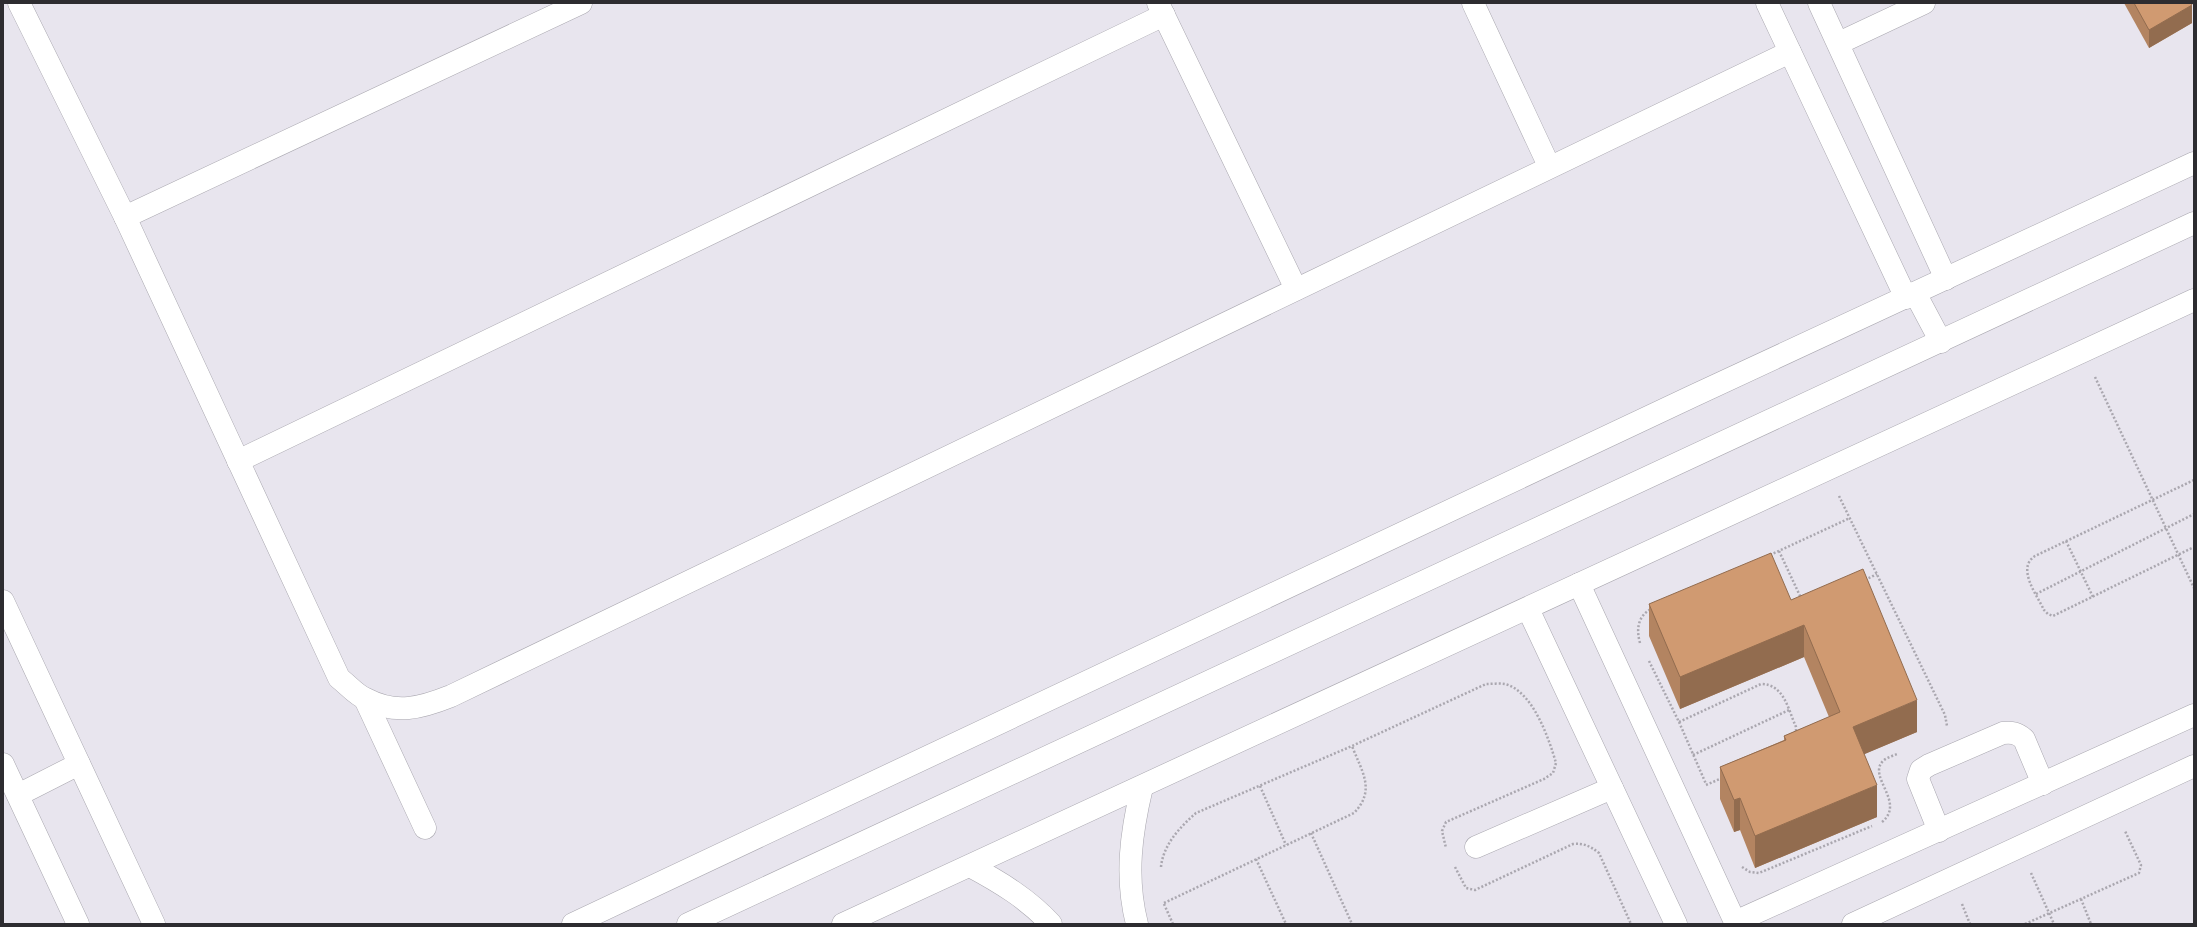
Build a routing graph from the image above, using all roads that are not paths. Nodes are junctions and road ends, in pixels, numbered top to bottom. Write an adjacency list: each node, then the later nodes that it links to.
1 (19, 3): 12 (street)
2 (581, 3): 12 (street)
3 (1473, 3): 11 (street)
4 (1767, 3): 9 (street)
5 (1819, 3): 8 (street)
6 (1924, 3): 8 (street)
7 (1161, 9): 15 (street); 19 (street)
8 (1839, 43): 14 (street)
9 (1790, 52): 11 (street); 16 (street)
10 (2194, 163): 14 (street)
11 (1549, 166): 15 (street)
12 (125, 217): 19 (street)
13 (2194, 223): 18 (street)
14 (1946, 279): 16 (street)
15 (1296, 289): 23 (street)
16 (1910, 295): 18 (street); 39 (street)
17 (2194, 300): 20 (street)
18 (1941, 342): 40 (street)
19 (238, 461): 23 (street)
20 (1579, 584): 22 (street); 36 (street)
21 (3, 601): 26 (street)
22 (1528, 609): 29 (street); 30 (street)
23 (365, 699): 32 (street)
24 (2194, 715): 28 (street)
25 (3, 764): 31 (street)
26 (79, 764): 31 (street); 38 (street)
27 (2194, 766): 45 (street)
28 (2043, 784): 33 (street); 33 (street)
29 (1142, 787): 35 (street); 43 (street)
30 (1612, 788): 34 (street); 44 (street)
31 (18, 795): 37 (street)
32 (425, 828)
33 (1939, 830): 36 (street)
34 (1476, 847)
35 (970, 866): 41 (street); 42 (street)
36 (1735, 923)
37 (78, 924)
38 (154, 924)
39 (573, 924)
40 (688, 924)
41 (843, 924)
42 (1052, 924)
43 (1137, 924)
44 (1676, 924)
45 (1853, 924)

